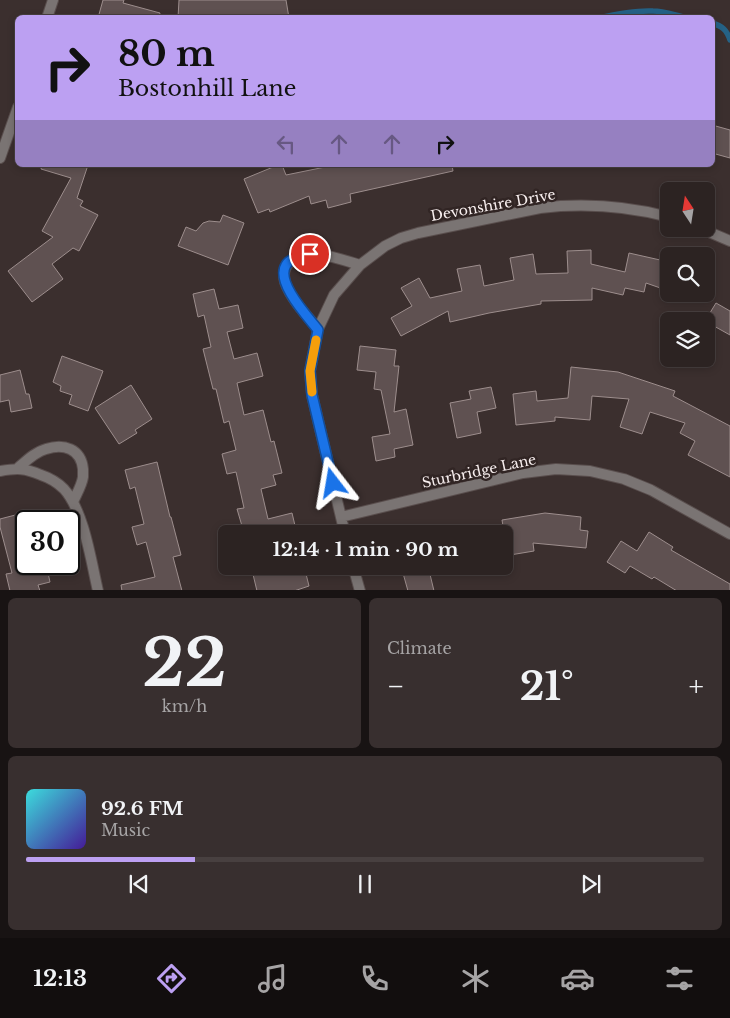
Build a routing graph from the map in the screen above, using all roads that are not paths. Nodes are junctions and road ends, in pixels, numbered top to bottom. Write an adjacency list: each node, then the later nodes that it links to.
1 (53, 0): 2 (street)
2 (48, 15)
3 (15, 116): 4 (street)
4 (0, 158)
5 (660, 216): 8 (street, Devonshire Drive)
6 (715, 235): 7 (street)
7 (730, 241)
8 (360, 265): 9 (street, Devonshire Drive); 9 (street)
9 (318, 330): 13 (street, Devonshire Drive)
10 (18, 468): 11 (street); 12 (street); 12 (street)
11 (0, 471)
12 (73, 502): 17 (street)
13 (341, 518): 14 (street, Devonshire Drive); 15 (street, Sturbridge Lane)
14 (343, 525)
15 (730, 534)
16 (356, 575): 18 (street)
17 (98, 590)
18 (360, 590)

